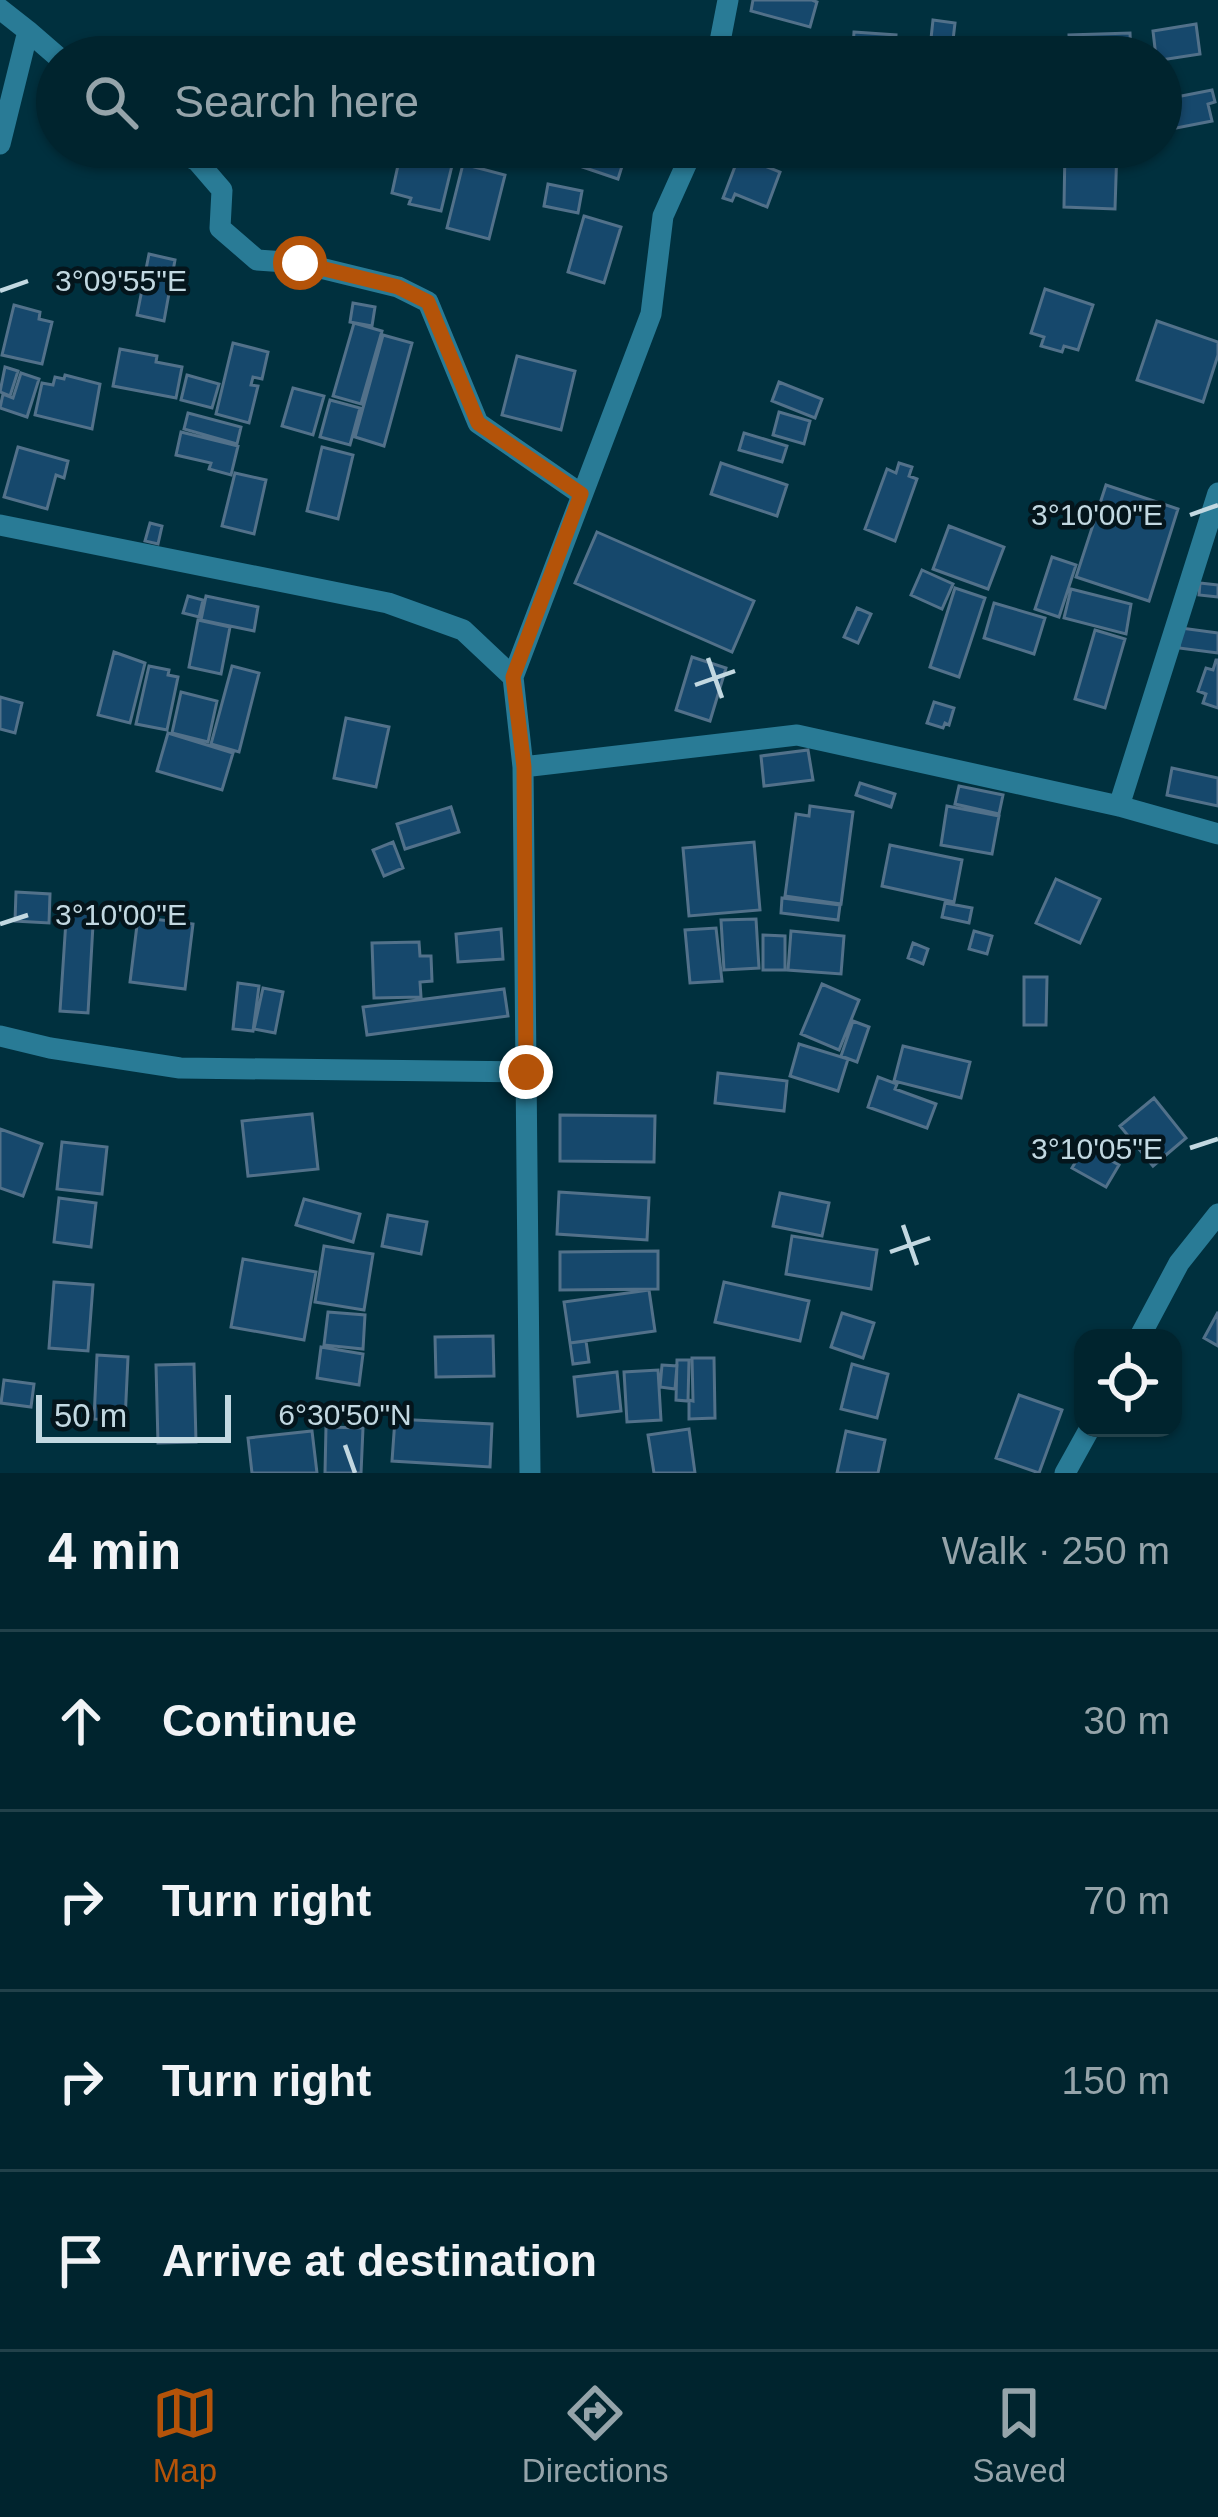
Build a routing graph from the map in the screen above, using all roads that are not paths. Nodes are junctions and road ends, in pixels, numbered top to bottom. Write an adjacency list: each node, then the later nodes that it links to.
1 (728, 0): 4 (street)
2 (0, 8): 3 (street)
3 (28, 31): 5 (street); 6 (street)
4 (721, 36)
5 (36, 38)
6 (0, 144)
7 (203, 168): 10 (street)
8 (685, 168): 10 (street)
9 (1218, 493): 14 (street)
10 (581, 494): 12 (street)
11 (0, 525): 12 (street)
12 (513, 677): 13 (street)
13 (524, 767): 14 (street); 17 (street)
14 (1119, 806): 15 (street)
15 (1218, 834)
16 (0, 1036): 17 (street)
17 (526, 1072): 21 (street)
18 (1218, 1214): 19 (street)
19 (1143, 1329)
20 (1085, 1437): 22 (street)
21 (530, 1473)
22 (1065, 1473)

